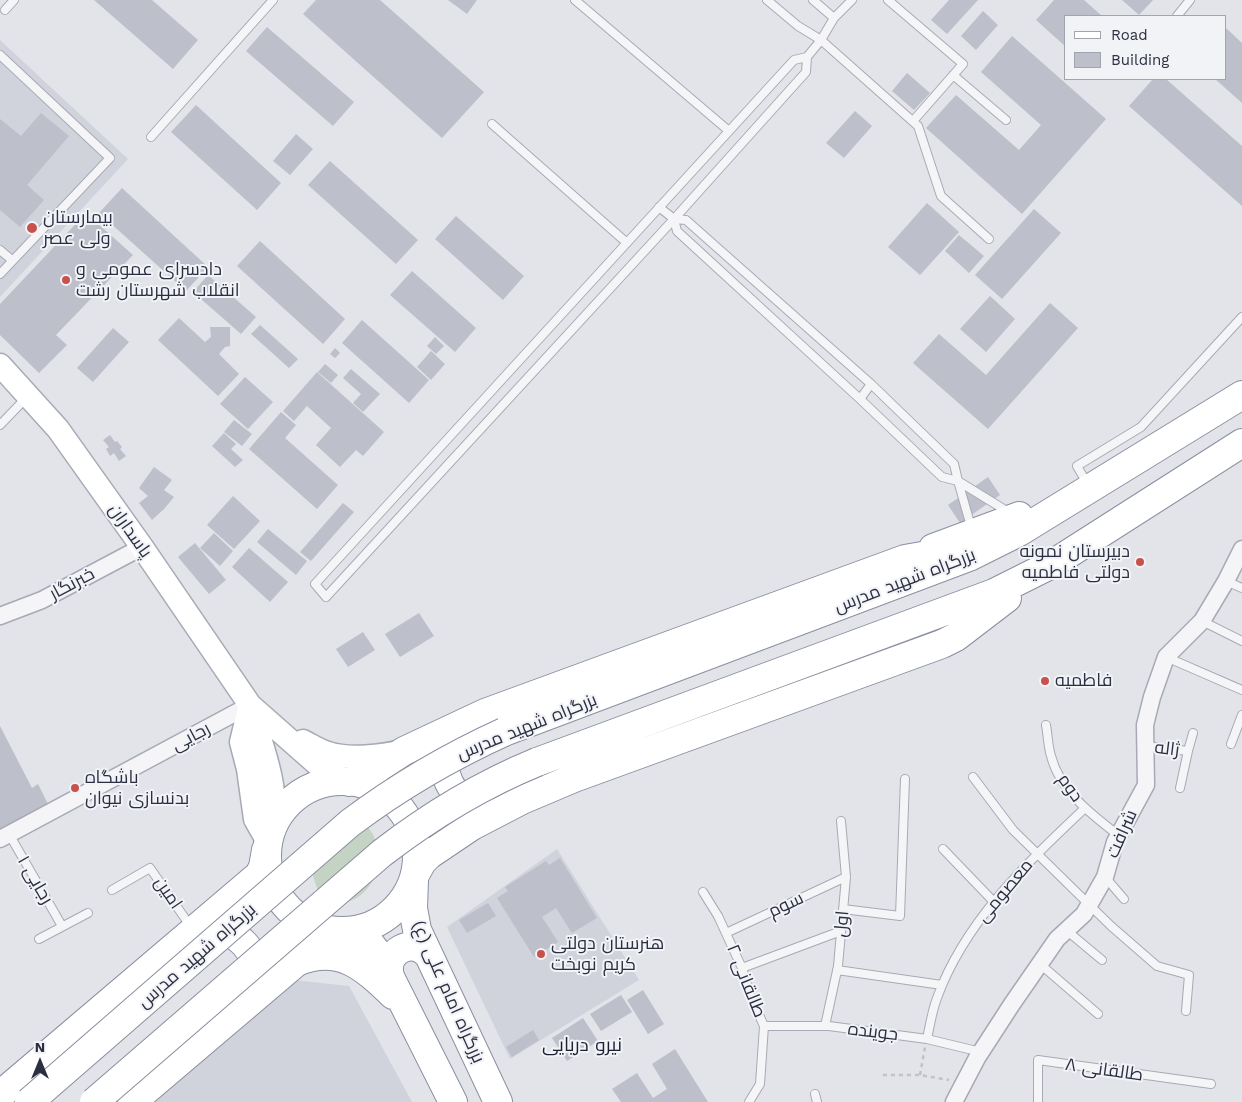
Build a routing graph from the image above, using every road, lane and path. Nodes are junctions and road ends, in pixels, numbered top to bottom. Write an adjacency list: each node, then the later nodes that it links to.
1 (14, 0): 9 (lane)
2 (273, 0): 20 (lane)
3 (575, 0): 19 (lane)
4 (768, 0): 12 (lane)
5 (813, 0): 11 (lane)
6 (852, 0): 11 (lane)
7 (888, 0): 15 (lane)
8 (1190, 0): 10 (lane)
9 (5, 10)
10 (1178, 15)
11 (834, 18): 12 (lane)
12 (821, 40): 14 (lane); 17 (lane)
13 (0, 55): 26 (lane)
14 (807, 57): 19 (lane); 22 (lane)
15 (953, 75): 16 (lane); 17 (lane)
16 (1006, 120)
17 (913, 121): 23 (lane)
18 (492, 124): 24 (lane)
19 (729, 131): 21 (lane)
20 (151, 137)
21 (659, 207): 22 (lane); 24 (lane)
22 (674, 219): 24 (lane); 30 (lane); 33 (lane)
23 (989, 239)
24 (627, 243)
25 (0, 250): 26 (lane)
26 (12, 260): 27 (lane)
27 (0, 274)
28 (1242, 317): 37 (lane)
29 (0, 365): 32 (main road, پاسداران)
30 (871, 384): 33 (lane); 36 (lane)
31 (1242, 395): 37 (highway, بزرگراه شهید مدرس)
32 (28, 396): 34 (lane); 41 (main road, پاسداران)
33 (860, 399): 36 (lane)
34 (0, 425)
35 (1239, 452): 44 (highway, بزرگراه شهید مدرس)
36 (958, 481): 38 (lane); 39 (lane)
37 (1090, 488): 38 (highway); 40 (highway, بزرگراه شهید مدرس)
38 (1016, 517): 39 (highway)
39 (973, 533): 43 (highway)
40 (999, 543): 43 (highway, بزرگراه شهید مدرس); 112 (highway, بزرگراه شهید مدرس, bridge)
41 (142, 547): 47 (street, خبرنگار); 52 (main road, پاسداران)
42 (1242, 549): 45 (street, شرافت)
43 (905, 559): 54 (highway, بزرگراه شهید مدرس)
44 (1054, 563): 66 (highway, بزرگراه شهید مدرس); 113 (highway, بزرگراه شهید مدرس, bridge)
45 (1226, 581): 46 (lane); 48 (street, شرافت)
46 (1242, 588)
47 (0, 616)
48 (1202, 621): 49 (lane); 50 (street, شرافت)
49 (1242, 640)
50 (1166, 657): 51 (lane); 59 (street, شرافت)
51 (1242, 690)
52 (250, 705): 56 (main road); 70 (street, رجایی); 71 (main road)
53 (1242, 715): 58 (lane)
54 (465, 722): 60 (highway, بزرگراه شهید مدرس); 66 (highway)
55 (1046, 725): 67 (lane, دوم)
56 (277, 729): 60 (main road); 64 (main road)
57 (1193, 733): 61 (lane, ژاله)
58 (1231, 744)
59 (1145, 746): 61 (lane, ژاله); 69 (street, شرافت)
60 (408, 749): 64 (highway, بزرگراه شهید مدرس)
61 (1188, 752): 65 (lane, ژاله)
62 (973, 777): 73 (lane)
63 (905, 779): 82 (lane)
64 (347, 782): 71 (highway); 74 (highway)
65 (1180, 788)
66 (508, 807): 74 (highway, بزرگراه شهید مدرس)
67 (1084, 809): 69 (lane, دوم); 73 (lane, معصومی)
68 (841, 821): 75 (lane, اول)
69 (1118, 835): 76 (street, شرافت)
70 (4, 837): 84 (lane, رجایی ۱)
71 (269, 838): 86 (highway, بزرگراه شهید مدرس); 87 (highway)
72 (943, 849): 80 (lane)
73 (1037, 854): 80 (lane, معصومی); 81 (lane)
74 (414, 877): 87 (highway); 91 (highway, بزرگراه امام علی (ع))
75 (846, 877): 82 (lane, اول); 89 (lane, سوم)
76 (1105, 877): 79 (lane); 81 (street, شرافت)
77 (112, 890): 86 (lane, امین)
78 (703, 892): 89 (lane, طالقانی ۲)
79 (1124, 899)
80 (994, 902): 98 (lane, معصومی)
81 (1090, 904): 85 (street, شرافت); 101 (lane)
82 (843, 909): 88 (lane, اول)
83 (88, 912): 84 (lane)
84 (62, 926): 90 (lane)
85 (1066, 930): 92 (lane); 94 (street, شرافت)
86 (192, 931): 99 (highway); 111 (highway, بزرگراه شهید مدرس)
87 (350, 931): 93 (highway); 97 (highway)
88 (841, 931): 95 (lane); 96 (lane, اول)
89 (726, 933): 95 (lane, طالقانی ۲)
90 (39, 939)
91 (429, 956): 97 (highway); 116 (highway, بزرگراه امام علی (ع))
92 (1102, 960)
93 (296, 963): 99 (highway); 100 (highway)
94 (1040, 964): 102 (lane); 106 (street, شرافت)
95 (742, 968): 103 (lane, طالقانی ۲)
96 (837, 970): 98 (lane); 104 (lane, اول)
97 (390, 976): 100 (highway)
98 (942, 985): 105 (lane, معصومی)
99 (250, 1002): 114 (highway)
100 (406, 1007): 115 (highway)
101 (1186, 1011)
102 (1098, 1014)
103 (764, 1026): 104 (lane, جوینده); 117 (lane, طالقانی ۲)
104 (825, 1026): 105 (lane, جوینده)
105 (927, 1039): 106 (lane, جوینده); 108 (path)
106 (981, 1052): 109 (street, شرافت)
107 (883, 1075): 108 (path)
108 (920, 1075): 109 (path)
109 (964, 1082): 118 (street, شرافت)
110 (1211, 1084): 119 (lane, طالقانی ۸)
111 (0, 1095)
112 (29, 1102)
113 (94, 1102)
114 (132, 1102)
115 (453, 1102)
116 (498, 1102)
117 (749, 1102)
118 (954, 1102)
119 (1038, 1102)

